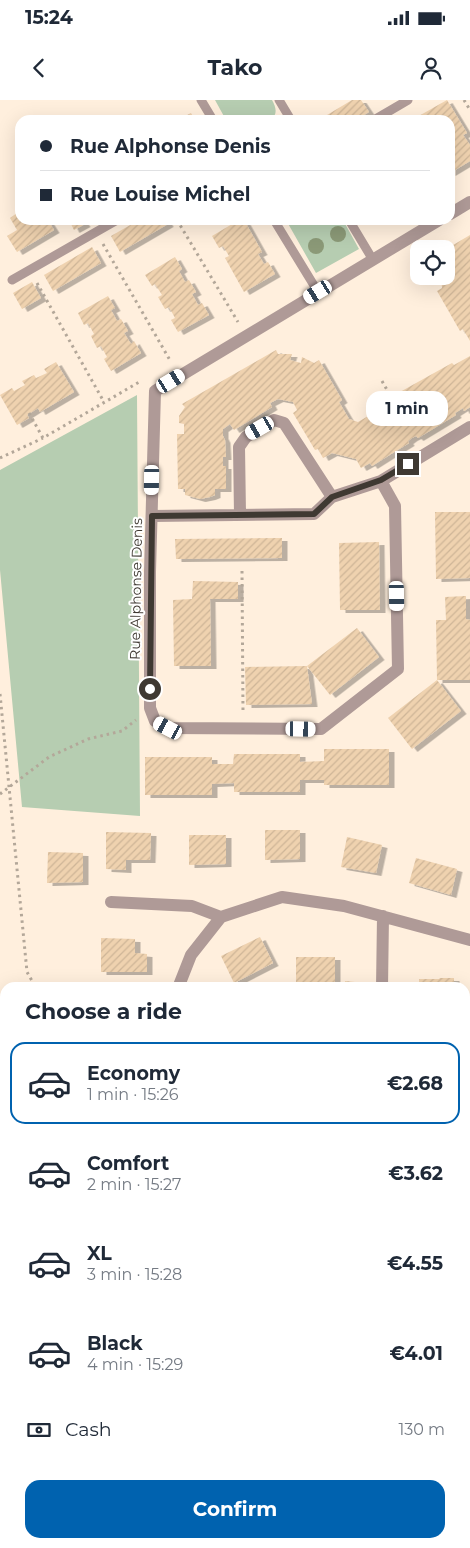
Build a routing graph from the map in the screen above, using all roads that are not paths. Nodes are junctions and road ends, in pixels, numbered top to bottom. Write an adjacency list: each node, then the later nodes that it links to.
1 (201, 100): 4 (lane)
2 (279, 100): 5 (lane)
3 (408, 100): 6 (lane)
4 (210, 115)
5 (287, 115)
6 (382, 115)
7 (470, 202): 8 (street)
8 (455, 211)
9 (108, 225): 14 (lane)
10 (277, 225): 15 (lane)
11 (353, 225): 13 (lane)
12 (431, 225): 13 (street, Rue Alphonse Denis)
13 (373, 260): 15 (street, Rue Alphonse Denis)
14 (12, 280)
15 (318, 292): 20 (street, Rue Alphonse Denis)
16 (470, 427): 17 (street)
17 (381, 480): 18 (street); 20 (street, Rue Alphonse Denis)
18 (332, 497): 19 (street); 19 (street)
19 (240, 514): 20 (street)
20 (152, 516)
21 (111, 902): 23 (street)
22 (382, 916): 23 (street); 24 (street); 26 (street)
23 (221, 917): 25 (street)
24 (470, 940)
25 (180, 982)
26 (382, 982)

